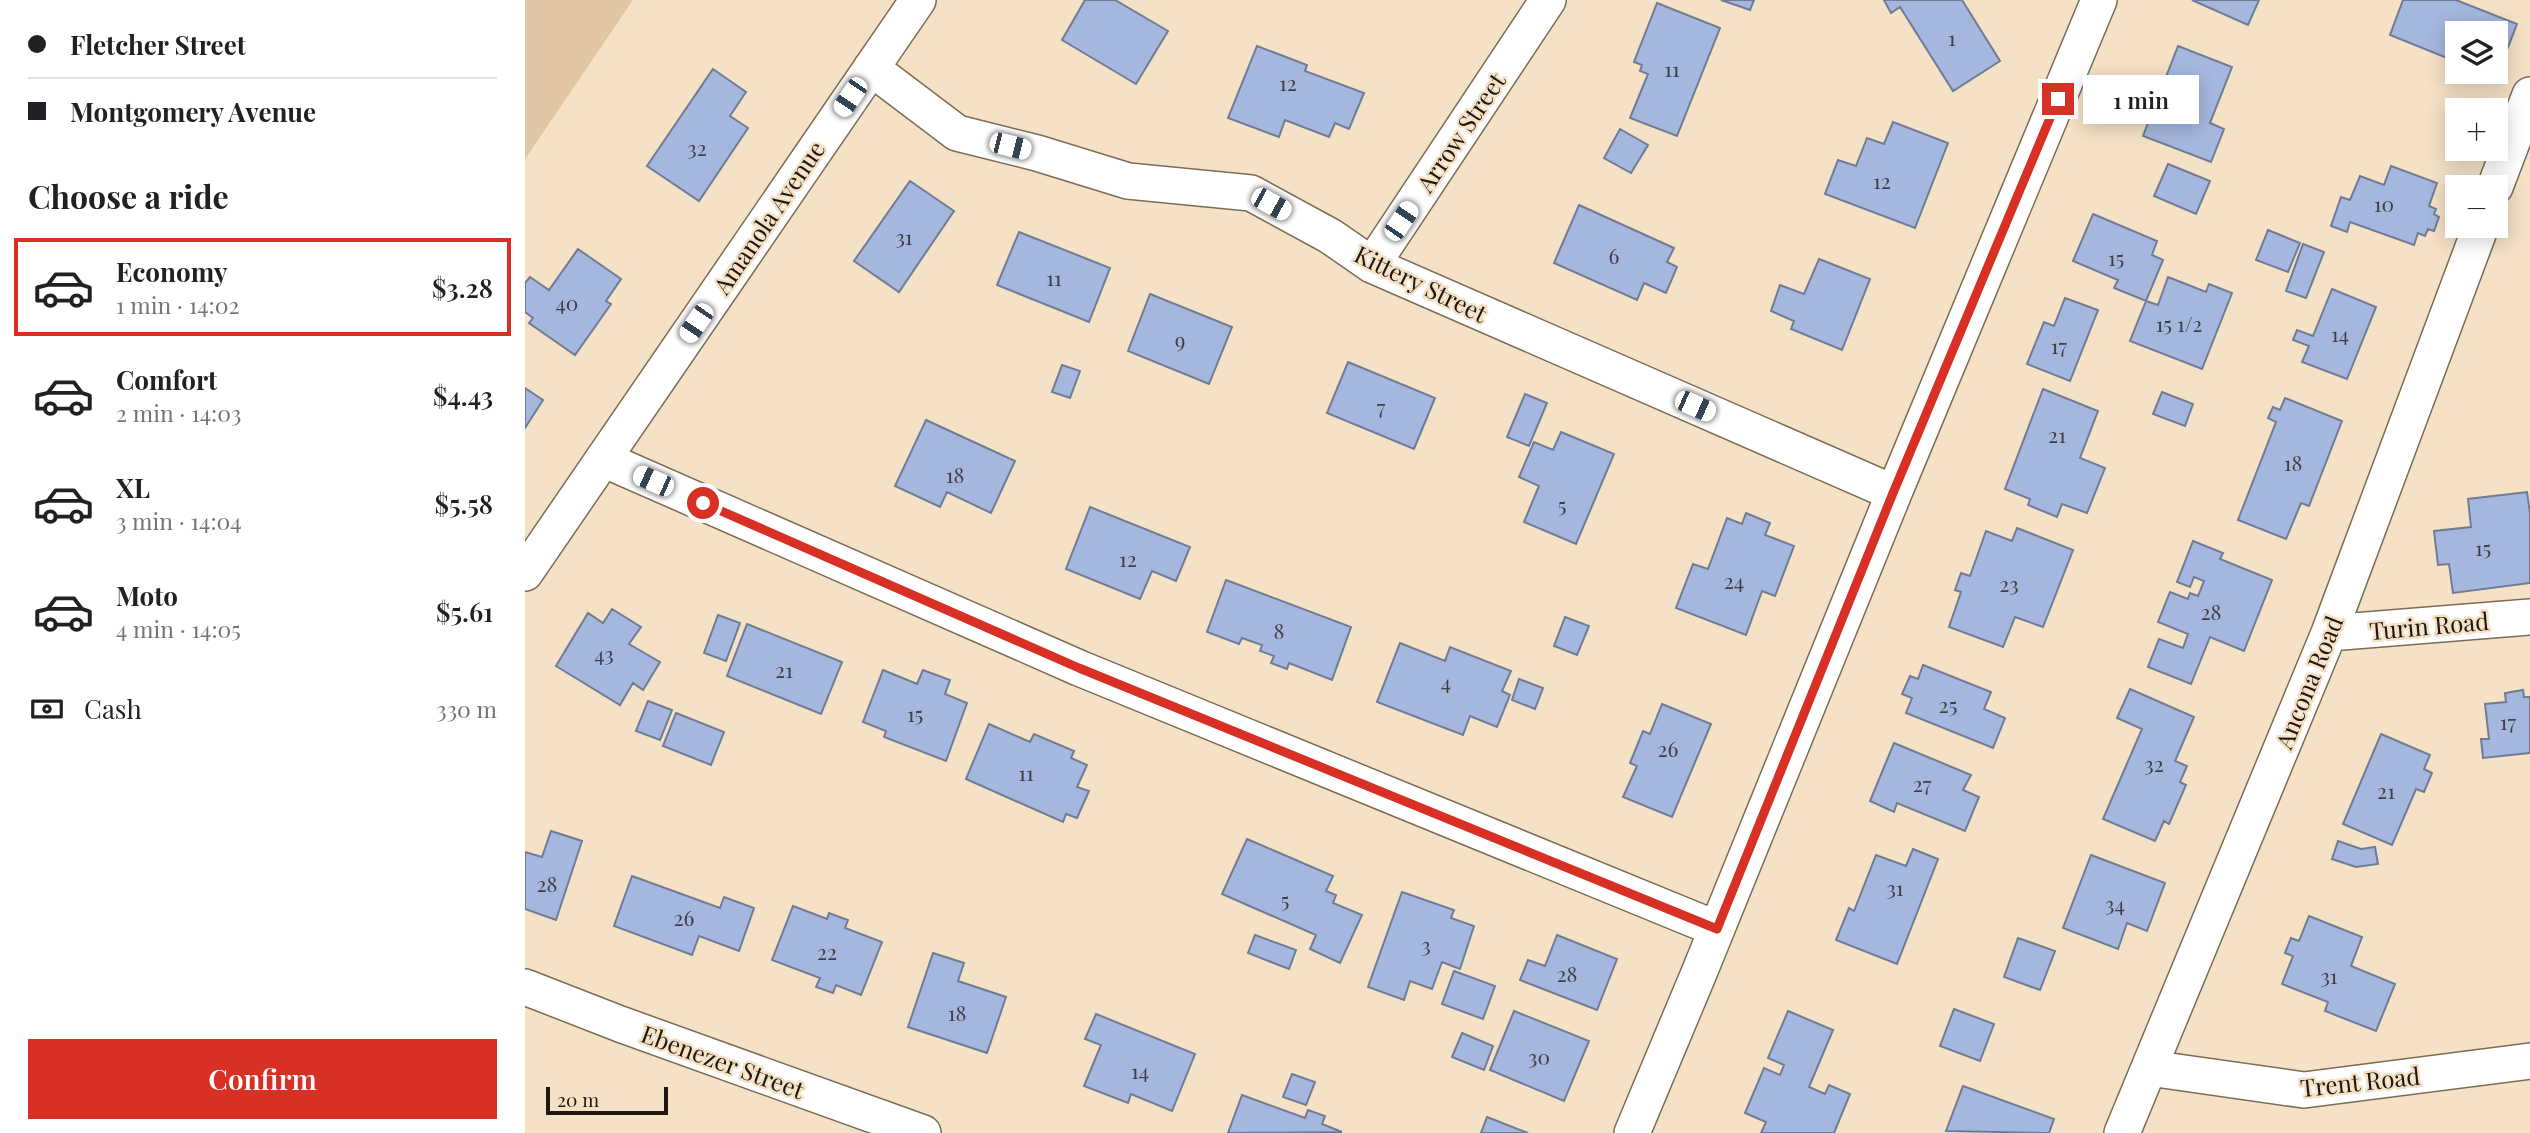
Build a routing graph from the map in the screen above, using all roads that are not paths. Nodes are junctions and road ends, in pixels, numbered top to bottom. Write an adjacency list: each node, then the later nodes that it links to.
1 (918, 0): 4 (street, Amanola Avenue)
2 (1548, 0): 8 (street, Arrow Street)
3 (2099, 0): 10 (street)
4 (871, 68): 8 (street, Kittery Street); 9 (street, Amanola Avenue)
5 (2530, 95): 6 (street)
6 (2500, 175)
7 (2477, 238): 13 (street, Ancona Road)
8 (1372, 265): 10 (street, Kittery Street)
9 (603, 459): 11 (street, Amanola Avenue); 14 (street)
10 (1893, 493): 14 (street)
11 (525, 573)
12 (2530, 617): 13 (street, Turin Road)
13 (2329, 633): 17 (street, Ancona Road)
14 (1717, 929): 19 (street)
15 (525, 987): 18 (street, Ebenezer Street)
16 (2530, 1061): 17 (street, Trent Road)
17 (2149, 1068): 20 (street, Ancona Road)
18 (923, 1133)
19 (1632, 1133)
20 (2122, 1133)

